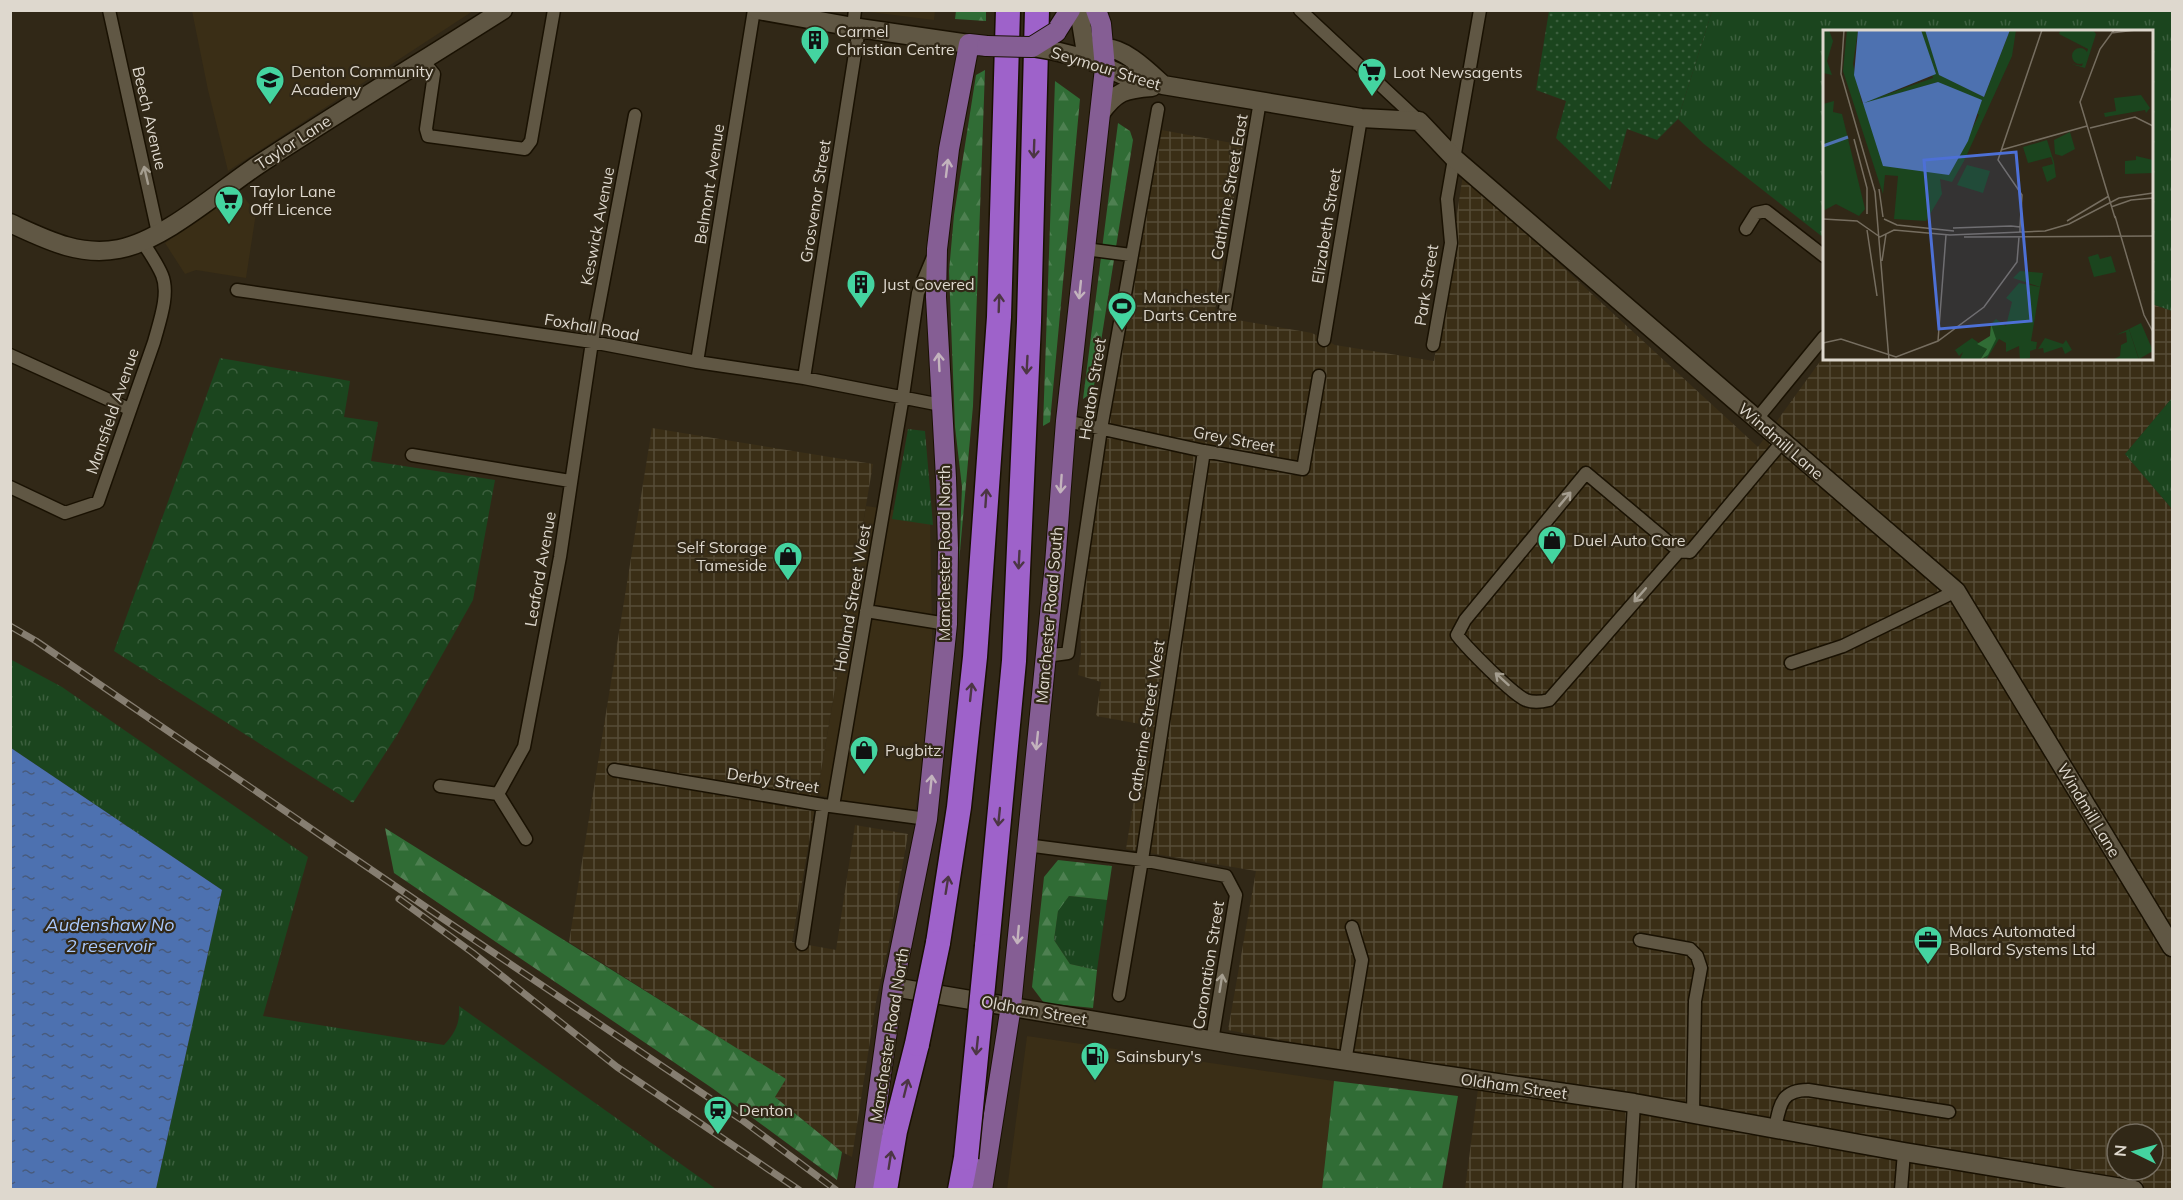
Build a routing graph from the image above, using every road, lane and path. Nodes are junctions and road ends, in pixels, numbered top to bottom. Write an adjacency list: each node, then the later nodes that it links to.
1 (109, 10): 29 (street, Beech Avenue, one-way to 1)
2 (503, 10): 17 (street, Taylor Lane)
3 (555, 10): 17 (street)
4 (756, 10): 12 (street, Seymour Street); 41 (street, Belmont Avenue)
5 (1008, 10): 84 (highway, one-way to 5, bridge)
6 (1037, 10): 85 (highway, one-way to 85, bridge)
7 (1071, 10): 13 (main road)
8 (1079, 10): 16 (street)
9 (1096, 10): 15 (main road, Manchester Road South)
10 (1299, 10): 25 (street, Windmill Lane)
11 (1480, 10): 26 (street, Park Street)
12 (856, 22): 14 (street, Seymour Street); 43 (street, Grosvenor Street)
13 (1055, 41): 14 (main road, Seymour Street, bridge); 16 (street, Seymour Street)
14 (978, 45): 30 (main road, Manchester Road North, one-way to 14)
15 (1104, 49): 16 (street); 18 (main road, Manchester Road South); 19 (street)
16 (1087, 59): 18 (street, Seymour Street)
17 (423, 61): 29 (street, Taylor Lane)
18 (1105, 68): 19 (street, Seymour Street); 22 (main road, Manchester Road South)
19 (1163, 86): 20 (street, Seymour Street); 22 (street)
20 (1260, 101): 24 (street, Seymour Street); 35 (street, Cathrine Street East)
21 (1158, 109): 32 (street, Heaton Street)
22 (1100, 114): 31 (main road, Manchester Road South)
23 (635, 116): 38 (street, Keswick Avenue)
24 (1360, 118): 25 (street, Seymour Street); 37 (street, Elizabeth Street)
25 (1419, 121): 26 (street, Windmill Lane)
26 (1454, 158): 39 (street, Park Street); 47 (street, Windmill Lane)
27 (10, 223): 29 (street, Taylor Lane)
28 (1746, 229): 33 (street)
29 (150, 237): 46 (street, Mansfield Avenue)
30 (937, 249): 44 (street, Holland Street West); 45 (main road, Manchester Road North, one-way to 30)
31 (1085, 249): 32 (street); 48 (main road, Manchester Road South, one-way to 48)
32 (1131, 255): 49 (street, Heaton Street)
33 (1823, 255)
34 (237, 290): 38 (street, Foxhall Road)
35 (1224, 315)
36 (1823, 338): 47 (street)
37 (1324, 340)
38 (592, 342): 41 (street, Foxhall Road); 53 (street, Leaford Avenue)
39 (1433, 345)
40 (10, 355): 46 (street)
41 (697, 362): 43 (street, Foxhall Road)
42 (1319, 376): 51 (street, Grey Street)
43 (804, 378): 44 (street, Foxhall Road)
44 (903, 396): 45 (street, Foxhall Road); 57 (street, Holland Street West)
45 (941, 405): 58 (main road, Manchester Road North)
46 (129, 409): 54 (street, Mansfield Avenue)
47 (1756, 420): 50 (street, Windmill Lane)
48 (1066, 421): 49 (street, Grey Street); 59 (main road, Manchester Road South, one-way to 59)
49 (1101, 429): 51 (street, Grey Street); 59 (street, Heaton Street)
50 (1782, 442): 55 (street); 56 (street, Windmill Lane)
51 (1204, 451): 68 (street, Catherine Street West)
52 (412, 455): 53 (street)
53 (570, 482): 63 (street, Leaford Avenue)
54 (10, 487)
55 (1679, 551): 55 (street, one-way to 55)
56 (1956, 591): 60 (street); 72 (street, Windmill Lane)
57 (866, 611): 58 (street); 64 (street, Holland Street West)
58 (947, 624): 65 (main road, Manchester Road North, one-way to 58)
59 (1046, 656): 67 (main road, Manchester Road South, one-way to 67)
60 (1791, 663)
61 (614, 770): 64 (street, Derby Street)
62 (440, 786): 63 (street)
63 (498, 794): 66 (street)
64 (828, 806): 65 (street, Derby Street); 71 (street, Holland Street West)
65 (927, 819): 73 (main road, Manchester Road North)
66 (526, 839)
67 (1026, 845): 68 (street); 75 (main road, Manchester Road South, one-way to 75)
68 (1142, 861): 74 (street, Catherine Street West); 76 (street, Coronation Street, one-way to 68)
69 (1352, 927): 77 (street)
70 (1640, 940): 80 (street)
71 (802, 944)
72 (2172, 947)
73 (893, 987): 75 (street, Oldham Street); 83 (main road, Manchester Road North)
74 (1119, 995)
75 (1011, 1006): 76 (street, Oldham Street); 86 (main road, Manchester Road South)
76 (1212, 1041): 77 (street, Oldham Street)
77 (1345, 1062): 78 (street, Oldham Street)
78 (1634, 1102): 80 (street, Oldham Street); 87 (street)
79 (1949, 1112): 81 (street)
80 (1693, 1113): 81 (street, Oldham Street)
81 (1775, 1128): 82 (street, Oldham Street)
82 (1904, 1152): 88 (street); 89 (street, Oldham Street)
83 (865, 1190)
84 (885, 1190)
85 (960, 1190)
86 (982, 1190)
87 (1629, 1190)
88 (1900, 1190)
89 (2134, 1190)

